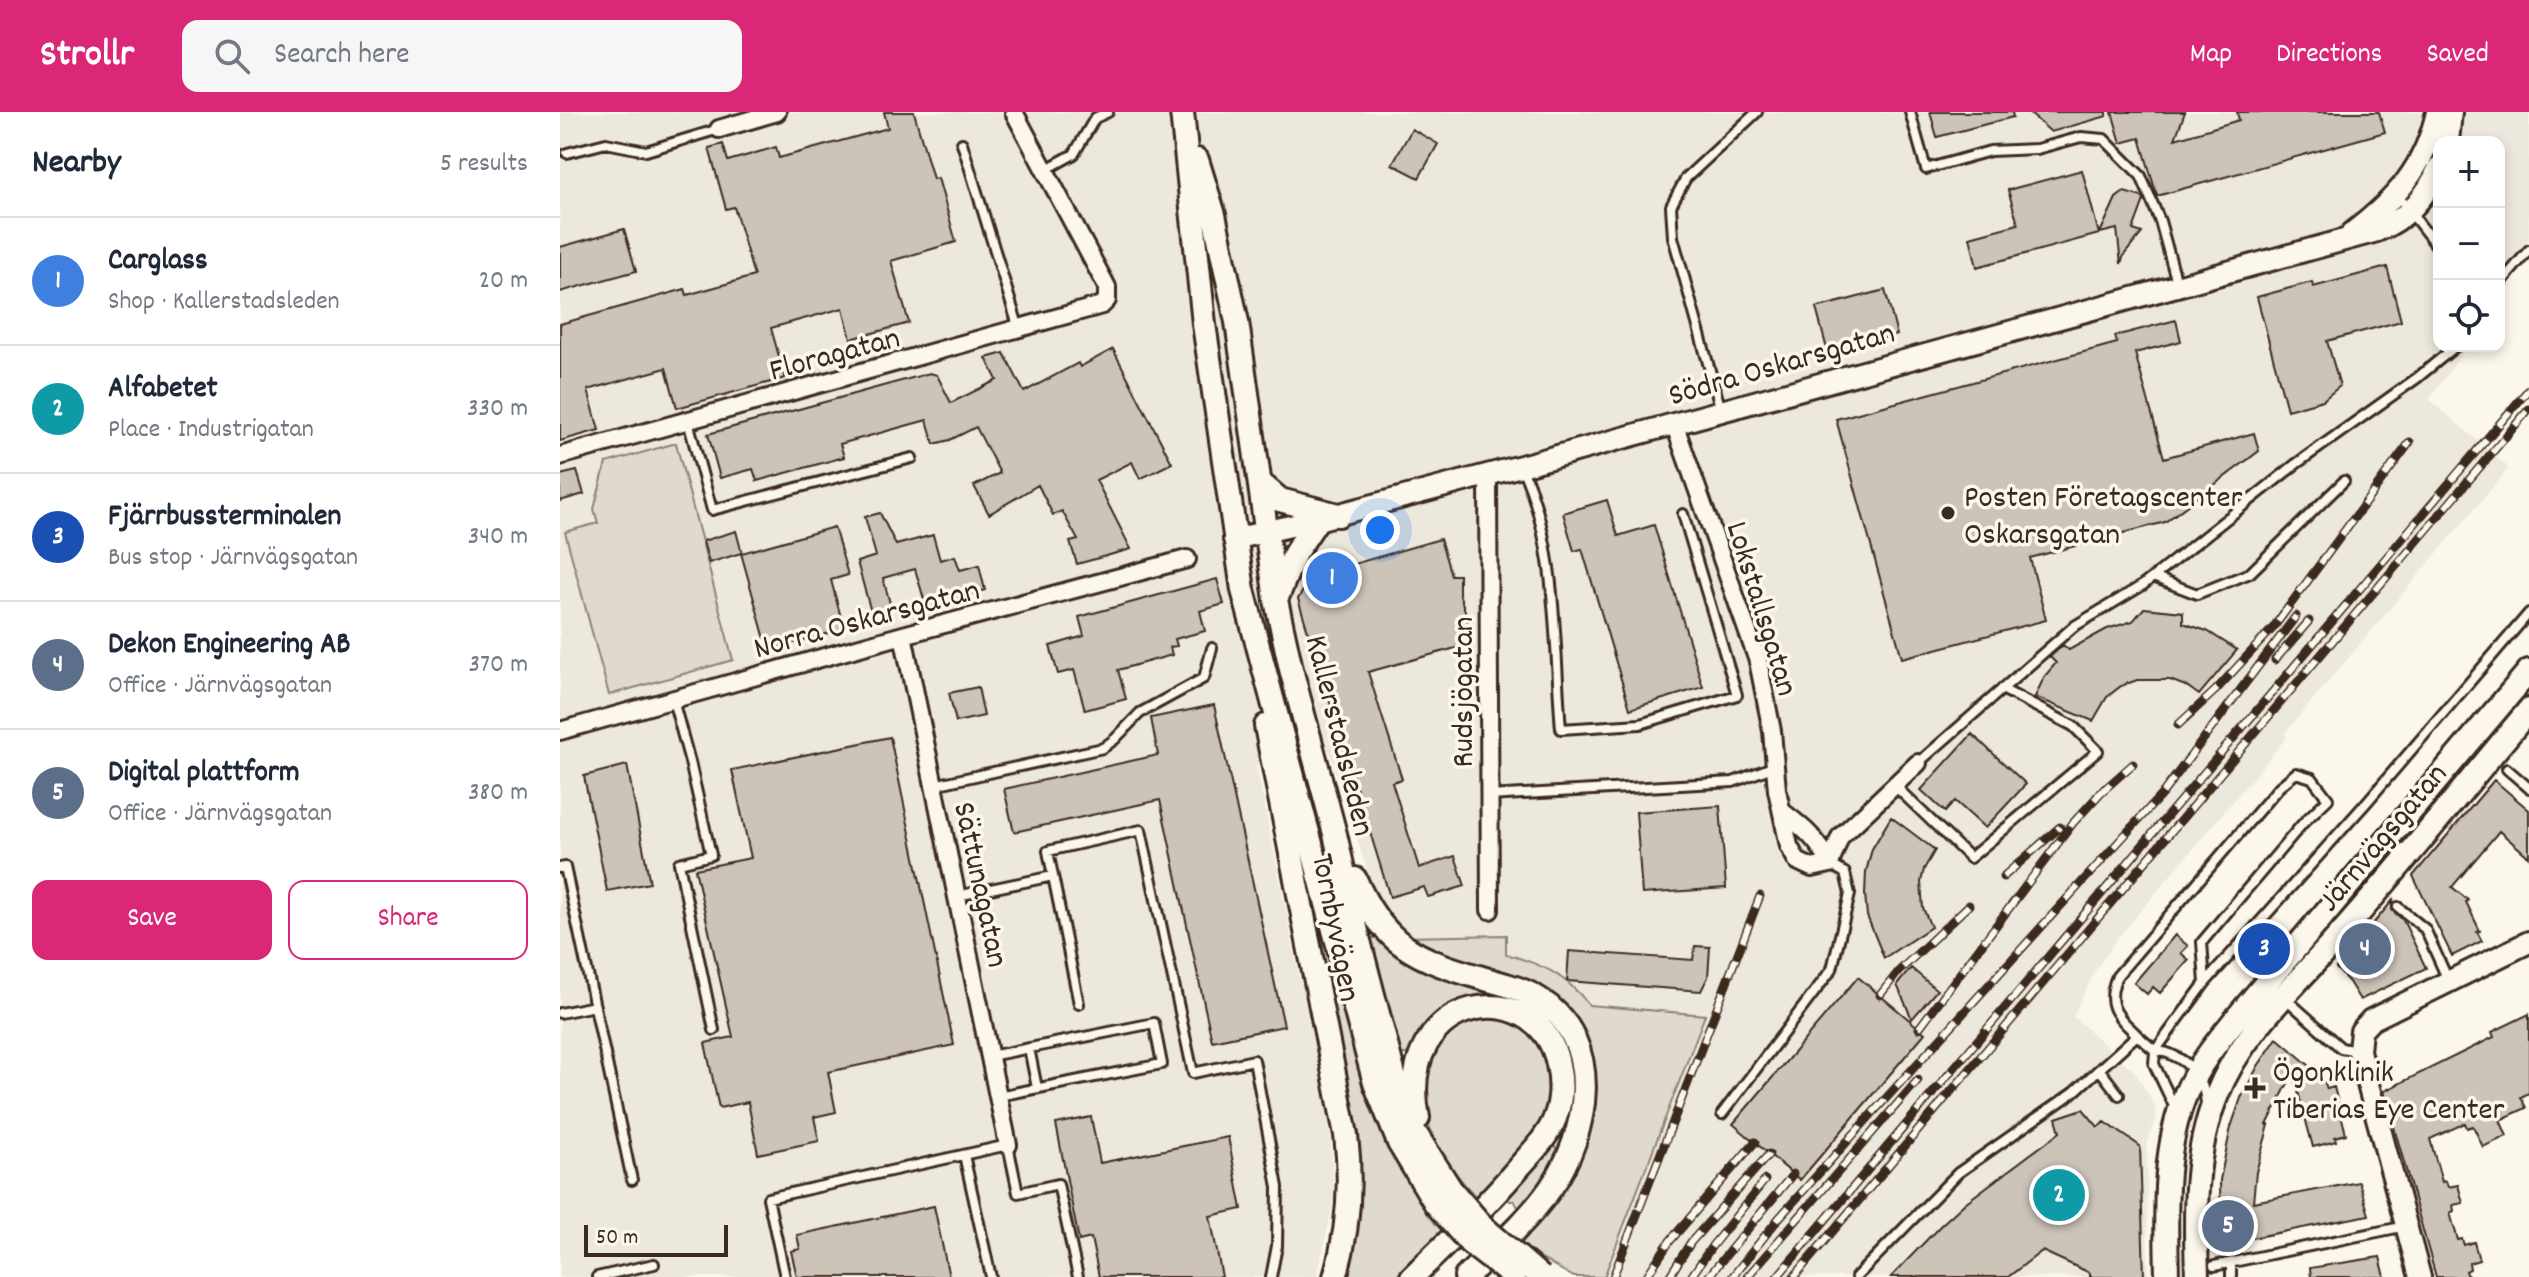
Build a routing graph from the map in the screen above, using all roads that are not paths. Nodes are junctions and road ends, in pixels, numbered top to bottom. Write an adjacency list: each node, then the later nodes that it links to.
1 (777, 112): 9 (street)
2 (1014, 112): 13 (street)
3 (1108, 112): 13 (lane)
4 (1182, 112): 30 (main road, Kallerstadsleden); 34 (main road, Kallerstadsleden)
5 (1757, 112): 22 (lane)
6 (1910, 112): 19 (lane)
7 (2437, 112): 15 (street, Södra Oskarsgatan)
8 (2451, 112): 10 (street)
9 (719, 129): 12 (lane)
10 (2449, 136)
11 (962, 143): 20 (lane)
12 (567, 153)
13 (1045, 170): 20 (street, Floragatan)
14 (2433, 182): 15 (street, Södra Oskarsgatan)
15 (2404, 202): 16 (lane); 19 (street, Södra Oskarsgatan)
16 (2433, 241)
17 (2529, 250): 18 (lane)
18 (2503, 280)
19 (2177, 284): 22 (street, Södra Oskarsgatan)
20 (1019, 330): 23 (street, Floragatan)
21 (2449, 352): 36 (lane)
22 (1721, 410): 24 (street, Södra Oskarsgatan)
23 (688, 421): 25 (street, Floragatan); 26 (lane)
24 (1674, 423): 27 (street, Södra Oskarsgatan); 48 (street, Lokstallsgatan)
25 (560, 456)
26 (912, 458)
27 (1521, 466): 28 (street, Södra Oskarsgatan); 31 (lane)
28 (1488, 473): 32 (street, Södra Oskarsgatan); 53 (street, Rudsjögatan)
29 (2344, 481): 36 (lane)
30 (1260, 483): 32 (main road); 33 (main road, Kallerstadsleden)
31 (1683, 514)
32 (1328, 517): 33 (street, Södra Oskarsgatan); 38 (main road)
33 (1267, 531): 34 (street, Södra Oskarsgatan); 38 (main road, Kallerstadsleden)
34 (1234, 539): 37 (main road, Kallerstadsleden)
35 (1187, 559): 40 (street, Norra Oskarsgatan)
36 (2153, 577): 43 (lane)
37 (1243, 590): 88 (main road, Kallerstadsleden); 98 (main road, Tornbyvägen)
38 (1276, 600): 55 (main road, Kallerstadsleden)
39 (2529, 613): 65 (lane)
40 (903, 635): 44 (street, Norra Oskarsgatan); 50 (street, Sättunagatan)
41 (1212, 648): 50 (lane)
42 (2529, 671): 63 (main road, Järnvägsgatan)
43 (2002, 689): 47 (lane); 51 (lane)
44 (673, 700): 46 (street, Norra Oskarsgatan); 70 (lane)
45 (2529, 710): 66 (main road, Järnvägsgatan)
46 (560, 731)
47 (1918, 763): 51 (street)
48 (1775, 766): 53 (lane); 54 (street, Lokstallsgatan)
49 (2507, 769): 52 (lane)
50 (934, 785): 59 (street, Sättunagatan)
51 (1894, 785): 56 (street)
52 (2529, 788)
53 (1489, 796): 61 (street, Rudsjögatan)
54 (1784, 813): 56 (street); 56 (street, Lokstallsgatan)
55 (1335, 834): 86 (main road, Kallerstadsleden); 100 (main road, Tornbyvägen)
56 (1830, 864): 81 (lane)
57 (560, 868): 68 (lane)
58 (1053, 876): 59 (lane); 67 (lane); 97 (lane)
59 (957, 897): 75 (street, Sättunagatan)
60 (2398, 907): 64 (lane)
61 (1490, 910)
62 (2529, 942): 64 (street)
63 (2278, 969): 66 (lane); 77 (main road, Järnvägsgatan)
64 (2448, 981): 74 (street)
65 (2205, 983): 71 (lane); 73 (lane)
66 (2283, 996): 74 (lane); 83 (main road, Järnvägsgatan)
67 (1079, 1004)
68 (595, 1006): 69 (lane); 87 (lane)
69 (560, 1013)
70 (714, 1030)
71 (2137, 1035): 73 (lane); 76 (lane)
72 (1029, 1048): 75 (lane); 78 (lane); 78 (lane)
73 (2155, 1051): 77 (lane); 82 (lane)
74 (2359, 1051): 89 (street)
75 (990, 1056): 80 (street, Sättunagatan)
76 (2100, 1070): 79 (lane); 103 (lane)
77 (2196, 1072): 82 (main road, Järnvägsgatan); 83 (lane)
78 (1037, 1088): 80 (lane)
79 (2119, 1095)
80 (998, 1096): 84 (street, Sättunagatan)
81 (1722, 1114)
82 (2178, 1117): 104 (main road, Järnvägsgatan)
83 (2207, 1124): 92 (main road, Järnvägsgatan)
84 (1008, 1145): 85 (lane); 96 (lane)
85 (964, 1155): 94 (lane); 95 (lane)
86 (1432, 1161): 88 (main road, Kallerstadsleden); 99 (main road)
87 (632, 1180)
88 (1444, 1197): 101 (main road, Kallerstadsleden, bridge); 102 (main road, Kallerstadsleden, bridge)
89 (2406, 1226): 90 (lane); 106 (street)
90 (2231, 1263): 92 (lane); 105 (lane)
91 (654, 1264): 93 (lane)
92 (2202, 1270)
93 (597, 1277)
94 (785, 1277)
95 (991, 1277)
96 (1078, 1277)
97 (1271, 1277)
98 (1335, 1277)
99 (1412, 1277)
100 (1466, 1277)
101 (1514, 1277)
102 (1541, 1277)
103 (1856, 1277)
104 (2167, 1277)
105 (2231, 1277)
106 (2420, 1277)

